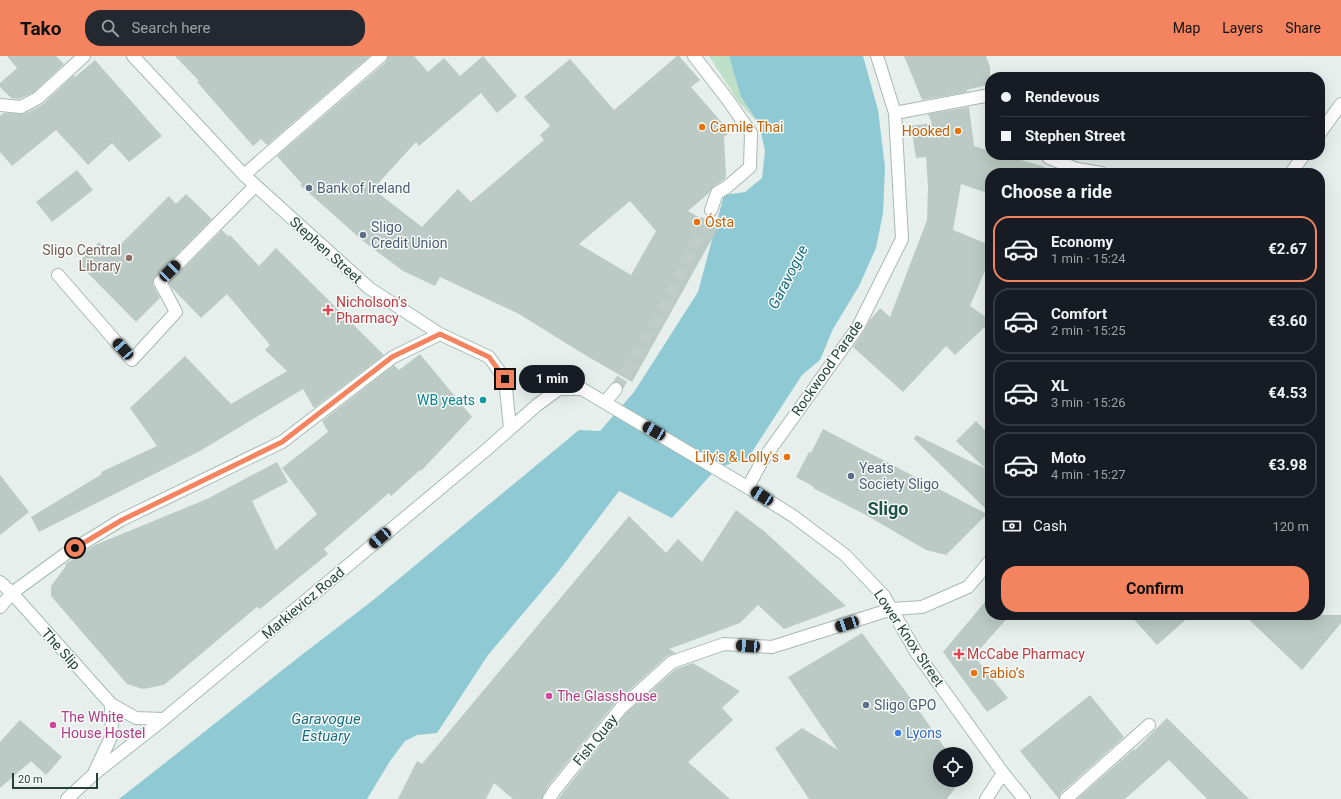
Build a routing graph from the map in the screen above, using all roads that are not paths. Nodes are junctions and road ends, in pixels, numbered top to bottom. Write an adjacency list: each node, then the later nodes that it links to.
1 (84, 56): 8 (street)
2 (133, 56): 13 (street, Stephen Street)
3 (381, 56): 13 (street)
4 (694, 56): 15 (street)
5 (877, 56): 9 (street, Rockwood Parade)
6 (985, 96): 9 (street)
7 (1341, 104): 10 (street)
8 (0, 105)
9 (895, 113): 21 (street, Rockwood Parade)
10 (1325, 126)
11 (1054, 160): 12 (street)
12 (1074, 168)
13 (244, 175): 14 (street, Stephen Street)
14 (255, 186): 16 (street); 17 (street, Stephen Street)
15 (711, 210)
16 (58, 275)
17 (440, 334): 20 (street, Stephen Street); 24 (street)
18 (616, 390): 19 (street)
19 (605, 402): 20 (street, Markievicz Road); 21 (street, Lower Knox Street)
20 (510, 428): 28 (street, Markievicz Road)
21 (743, 484): 26 (street, Lower Knox Street)
22 (985, 567): 26 (street, Fish Quay)
23 (0, 582): 24 (street, The Slip)
24 (12, 594): 25 (street); 27 (street, The Slip)
25 (0, 607)
26 (892, 609): 30 (street, Lower Knox Street); 33 (street, Fish Quay)
27 (111, 704): 28 (street, The Slip); 31 (street)
28 (164, 719): 31 (street, Markievicz Road)
29 (1149, 725): 36 (street)
30 (1003, 772): 34 (street); 35 (street, Lower Knox Street)
31 (94, 774): 32 (street, Markievicz Road)
32 (68, 799)
33 (549, 799)
34 (986, 799)
35 (1024, 799)
36 (1066, 799)

